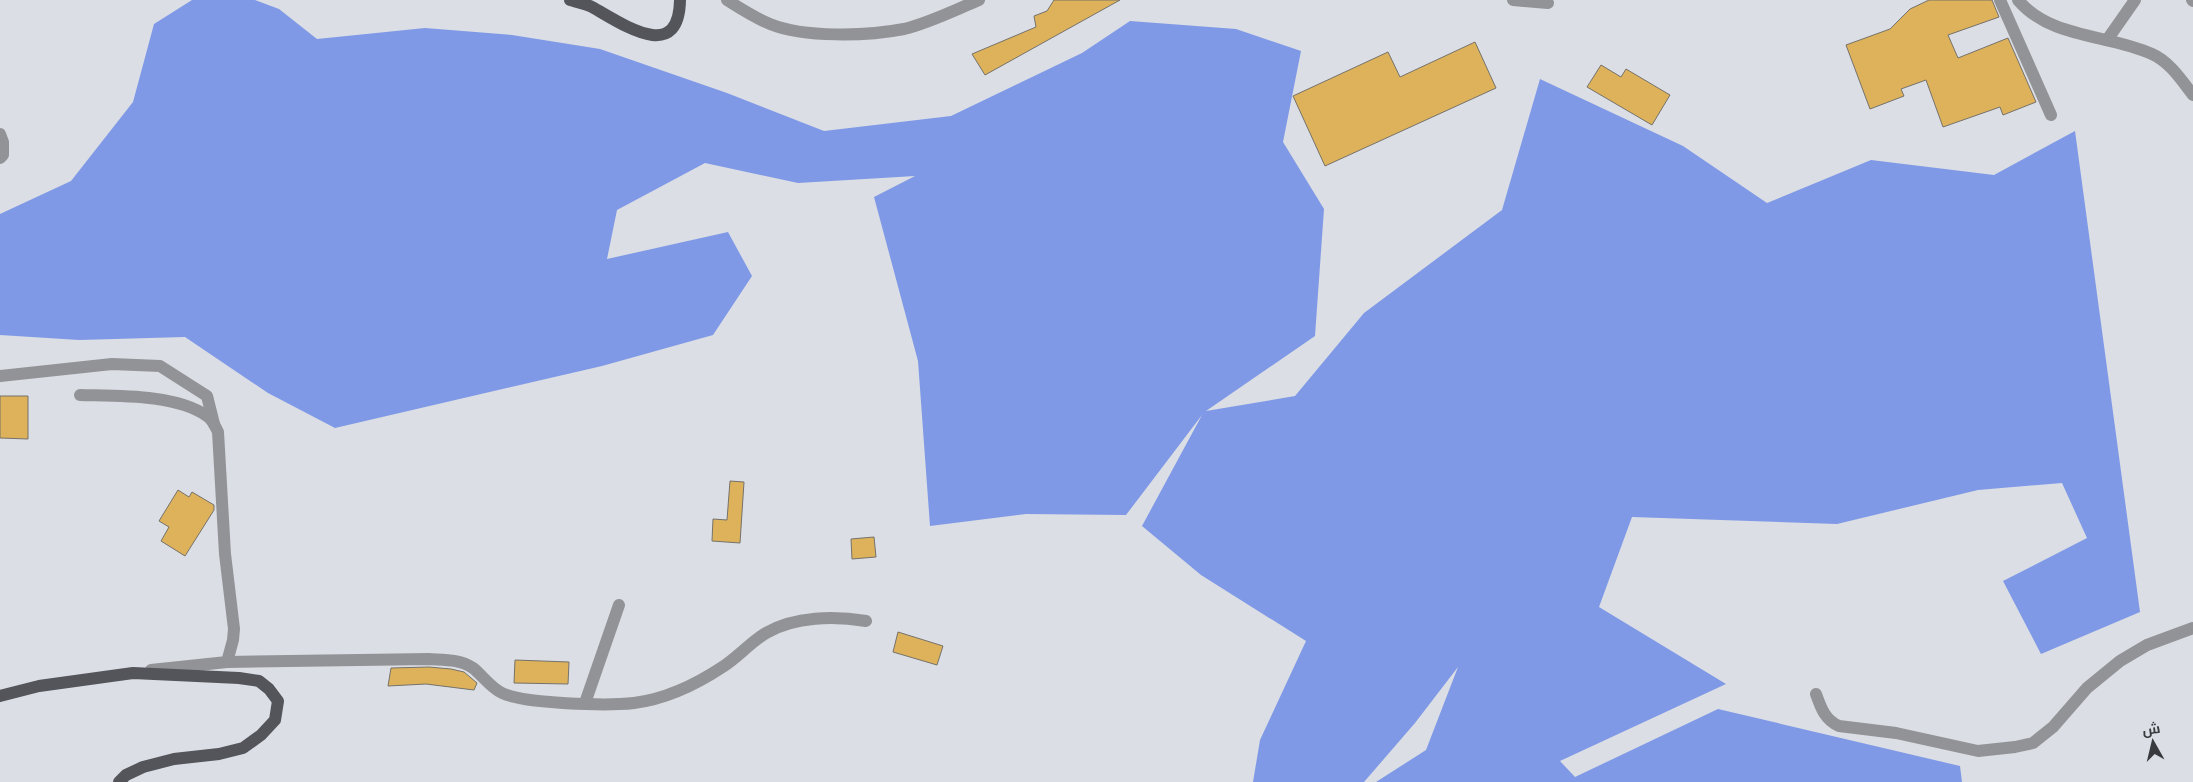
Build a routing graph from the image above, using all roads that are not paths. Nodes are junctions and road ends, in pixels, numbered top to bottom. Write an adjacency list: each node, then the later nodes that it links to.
1 (570, 0): 2 (main road)
2 (680, 0)
3 (727, 0): 4 (street)
4 (979, 0)
5 (1514, 0): 9 (street)
6 (2000, 0): 12 (street)
7 (2018, 0): 10 (street)
8 (2135, 0): 10 (street)
9 (1548, 4)
10 (2107, 40): 11 (street)
11 (2193, 95)
12 (2051, 115)
13 (1, 140): 14 (street)
14 (0, 158)
15 (0, 376): 17 (street)
16 (80, 396): 17 (street)
17 (214, 425): 21 (street)
18 (619, 605): 25 (street)
19 (866, 621): 25 (street)
20 (2193, 628): 23 (street)
21 (227, 662): 22 (street); 25 (street)
22 (133, 673): 24 (main road); 26 (main road)
23 (1816, 694)
24 (0, 696)
25 (585, 703)
26 (119, 782)

